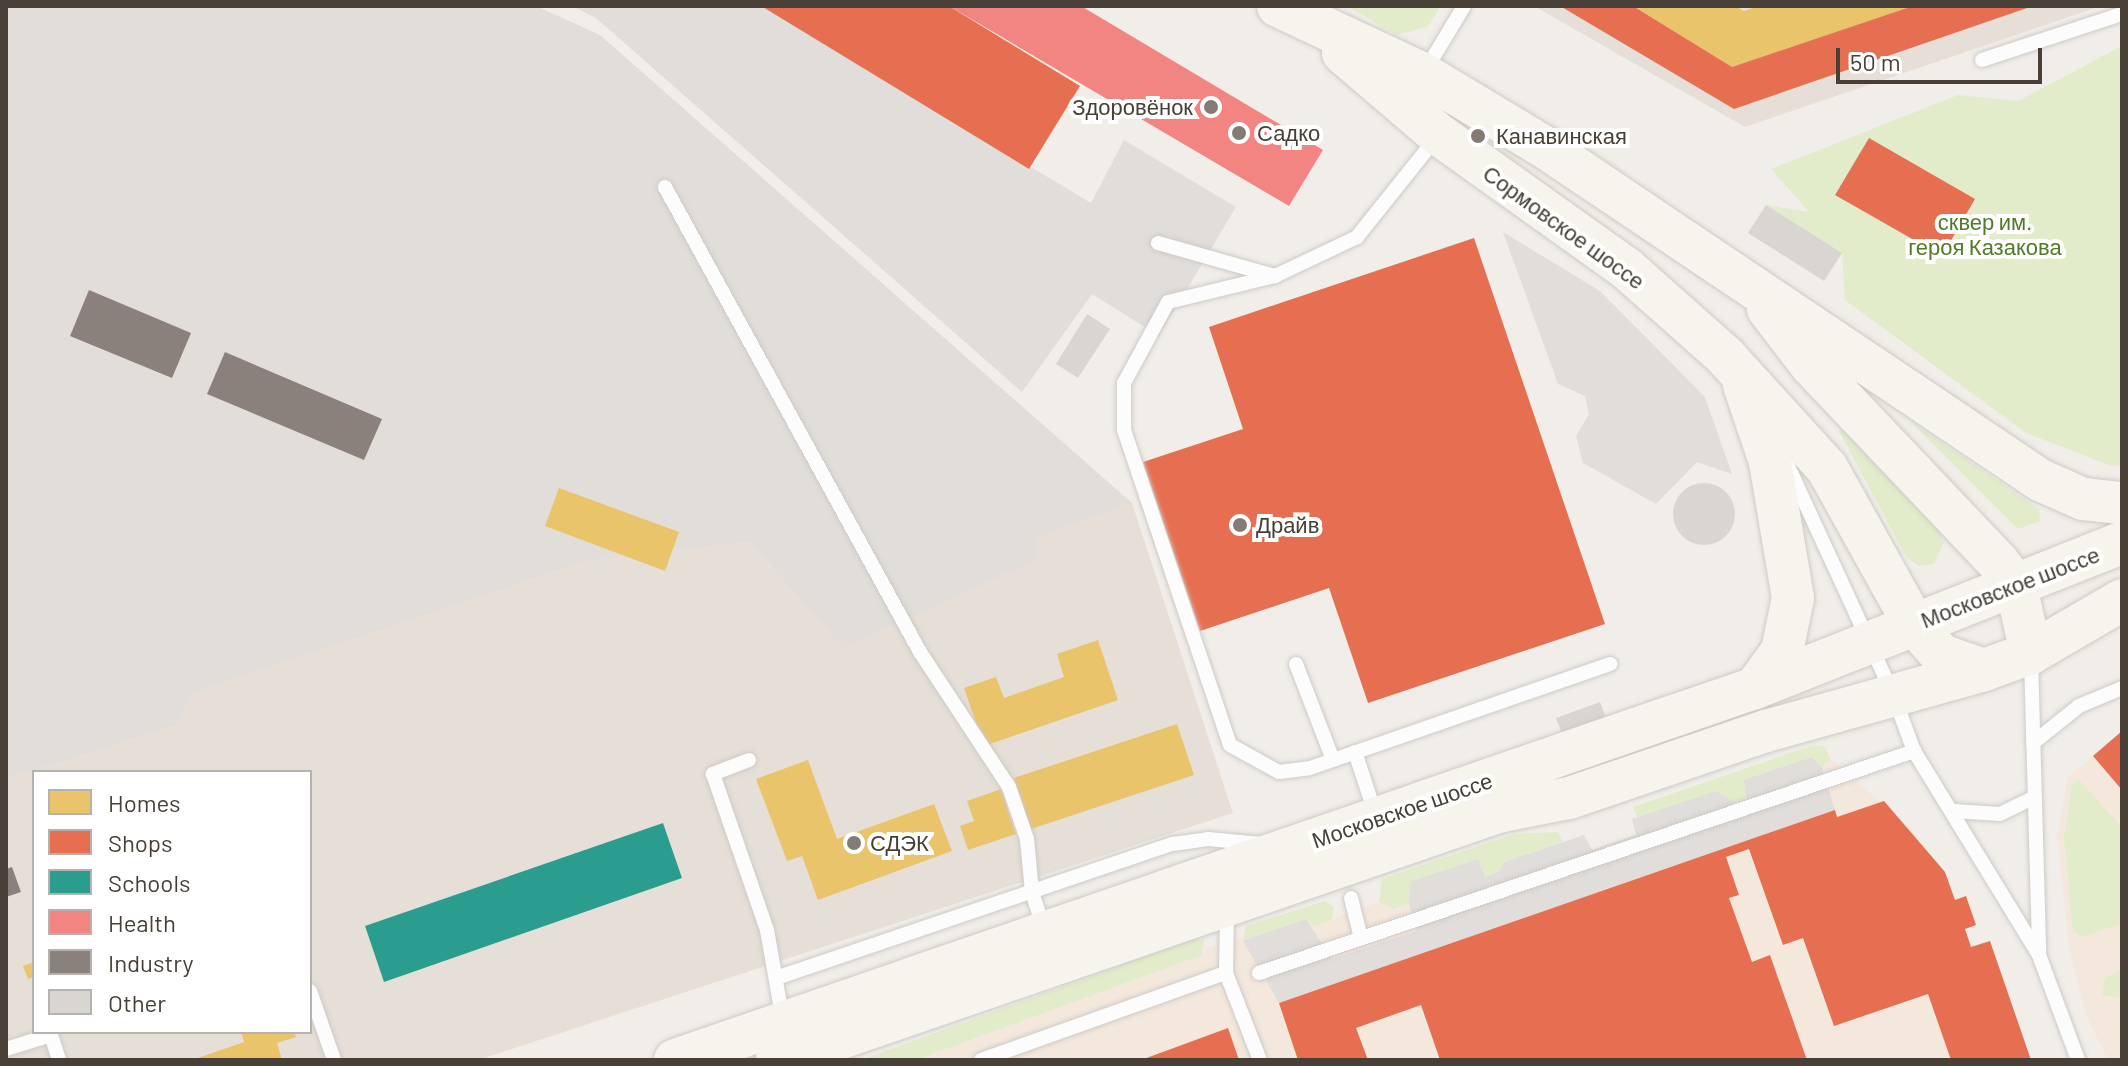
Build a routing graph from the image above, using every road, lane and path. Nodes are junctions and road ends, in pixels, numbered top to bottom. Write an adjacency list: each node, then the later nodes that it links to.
1 (1464, 6): 5 (lane)
2 (2122, 14): 4 (lane)
3 (1294, 15): 5 (main road, Сормовское шоссе); 6 (main road, Сормовское шоссе)
4 (1982, 60)
5 (1423, 74): 10 (main road, Сормовское шоссе)
6 (1438, 134): 9 (lane); 11 (main road, Сормовское шоссе)
7 (665, 187): 35 (lane)
8 (1158, 243): 9 (lane)
9 (1275, 276): 30 (lane)
10 (1755, 292): 13 (main road, Сормовское шоссе); 15 (main road, Сормовское шоссе)
11 (1740, 373): 12 (main road, Сормовское шоссе); 23 (main road, Сормовское шоссе)
12 (1775, 409): 17 (main road, Сормовское шоссе); 18 (lane)
13 (2122, 503)
14 (2122, 543): 15 (main road, Московское шоссе)
15 (2016, 586): 17 (main road, Московское шоссе); 19 (main road)
16 (2122, 600): 19 (main road, Московское шоссе)
17 (1914, 624): 18 (main road, Московское шоссе); 22 (main road, Сормовское шоссе)
18 (1869, 642): 23 (main road, Московское шоссе); 25 (lane)
19 (2031, 653): 22 (main road, Московское шоссе); 26 (lane)
20 (1296, 664): 30 (lane)
21 (1610, 664): 28 (lane)
22 (1984, 670): 25 (main road, Московское шоссе)
23 (1755, 688): 33 (main road, Московское шоссе)
24 (2122, 688): 26 (lane)
25 (1893, 694): 27 (lane); 37 (main road, Московское шоссе)
26 (2033, 743): 31 (lane)
27 (1914, 751): 32 (lane); 39 (lane)
28 (1355, 752): 30 (lane); 33 (lane)
29 (749, 760): 43 (lane)
30 (1333, 760)
31 (2033, 798): 32 (lane); 40 (lane)
32 (1954, 811): 40 (lane)
33 (1377, 819): 34 (main road, Московское шоссе)
34 (1309, 842): 35 (lane); 38 (main road, Московское шоссе)
35 (1032, 892): 38 (lane); 43 (lane)
36 (1351, 898): 39 (lane)
37 (1227, 905): 41 (lane); 45 (main road, Московское шоссе)
38 (1046, 932): 45 (main road, Московское шоссе)
39 (1361, 938): 42 (lane)
40 (2039, 955): 52 (lane)
41 (1226, 973): 50 (lane); 51 (lane)
42 (1259, 973)
43 (776, 978): 45 (lane)
44 (312, 997): 48 (lane)
45 (780, 1041): 49 (main road, Московское шоссе)
46 (6, 1049): 47 (lane)
47 (59, 1060)
48 (334, 1060)
49 (675, 1060)
50 (981, 1060)
51 (1260, 1060)
52 (2078, 1060)

